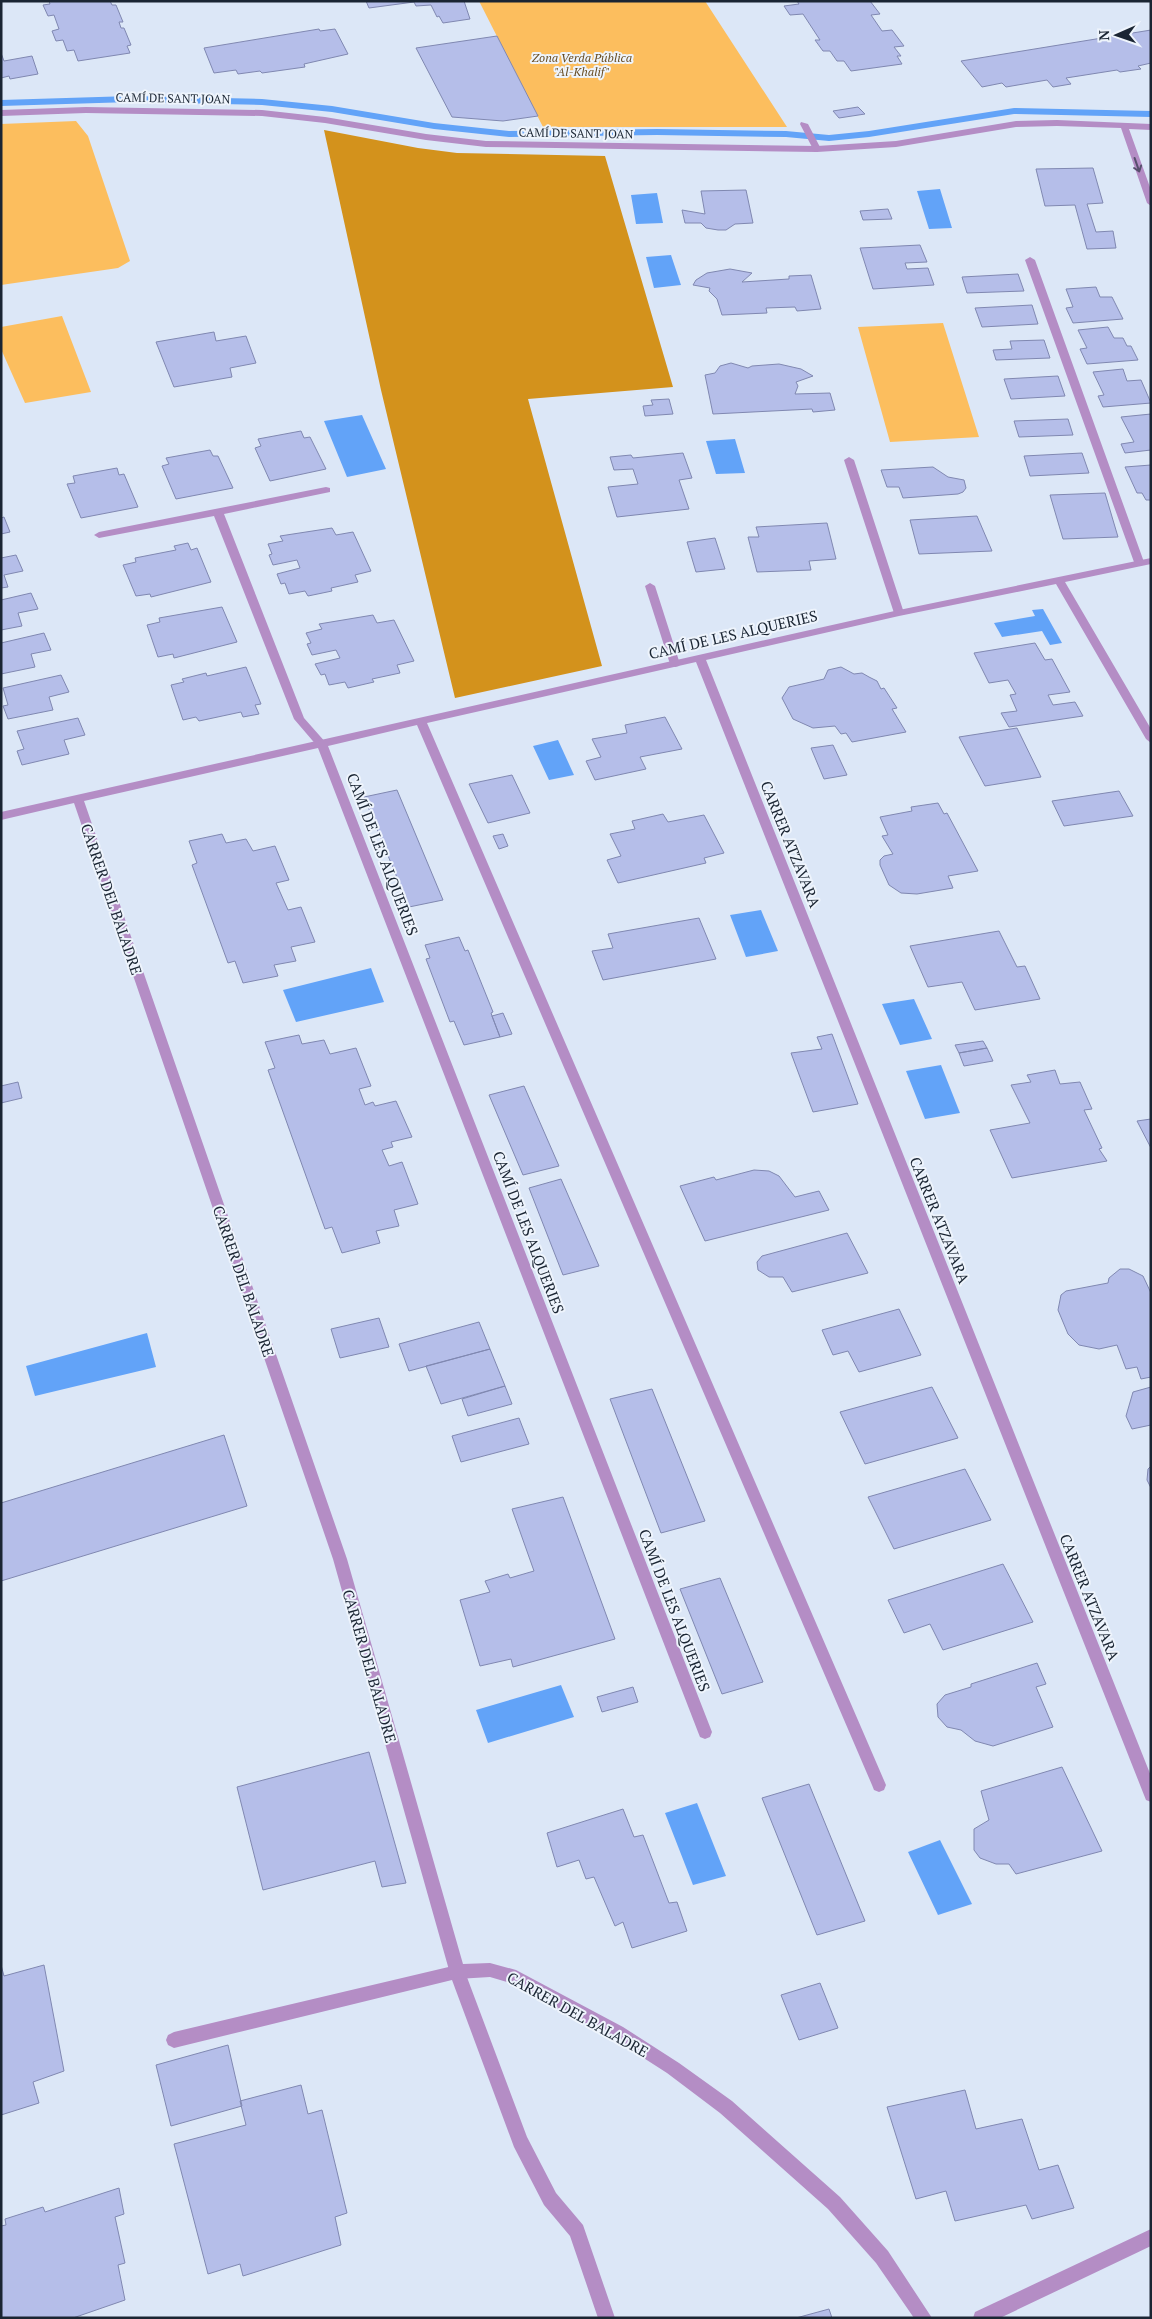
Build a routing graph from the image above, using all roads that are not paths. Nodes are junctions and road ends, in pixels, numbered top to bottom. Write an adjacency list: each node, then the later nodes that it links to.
1 (1, 113): 5 (street, CAMÍ DE SANT JOAN)
2 (804, 124): 5 (street)
3 (1124, 126): 4 (street, CAMÍ DE SANT JOAN); 5 (street, CAMÍ DE SANT JOAN); 6 (street, one-way to 6)
4 (1151, 127)
5 (817, 149)
6 (1151, 203)
7 (1030, 260): 13 (street)
8 (850, 460): 16 (street)
9 (326, 490): 10 (street)
10 (218, 512): 11 (street); 21 (street)
11 (99, 535)
12 (1151, 561): 13 (street, CAMÍ DE LES ALQUERIES)
13 (1139, 562): 14 (street, CAMÍ DE LES ALQUERIES)
14 (1058, 579): 16 (street, CAMÍ DE LES ALQUERIES); 20 (street)
15 (650, 586): 18 (street)
16 (899, 613): 17 (street, CAMÍ DE LES ALQUERIES)
17 (700, 658): 18 (street, CAMÍ DE LES ALQUERIES); 26 (street, CARRER ATZAVARA)
18 (674, 664): 19 (street, CAMÍ DE LES ALQUERIES)
19 (421, 722): 21 (street, CAMÍ DE LES ALQUERIES); 25 (street)
20 (1151, 739)
21 (322, 744): 22 (street, CAMÍ DE LES ALQUERIES); 24 (street, CAMÍ DE LES ALQUERIES)
22 (78, 799): 23 (street, CAMÍ DE LES ALQUERIES); 27 (street, CARRER DEL BALADRE)
23 (1, 816)
24 (705, 1732)
25 (879, 1784)
26 (1151, 1795)
27 (457, 1972): 28 (street); 30 (street); 31 (street, CARRER DEL BALADRE)
28 (174, 2040)
29 (1151, 2237): 32 (street)
30 (607, 2318)
31 (924, 2318)
32 (981, 2318)

